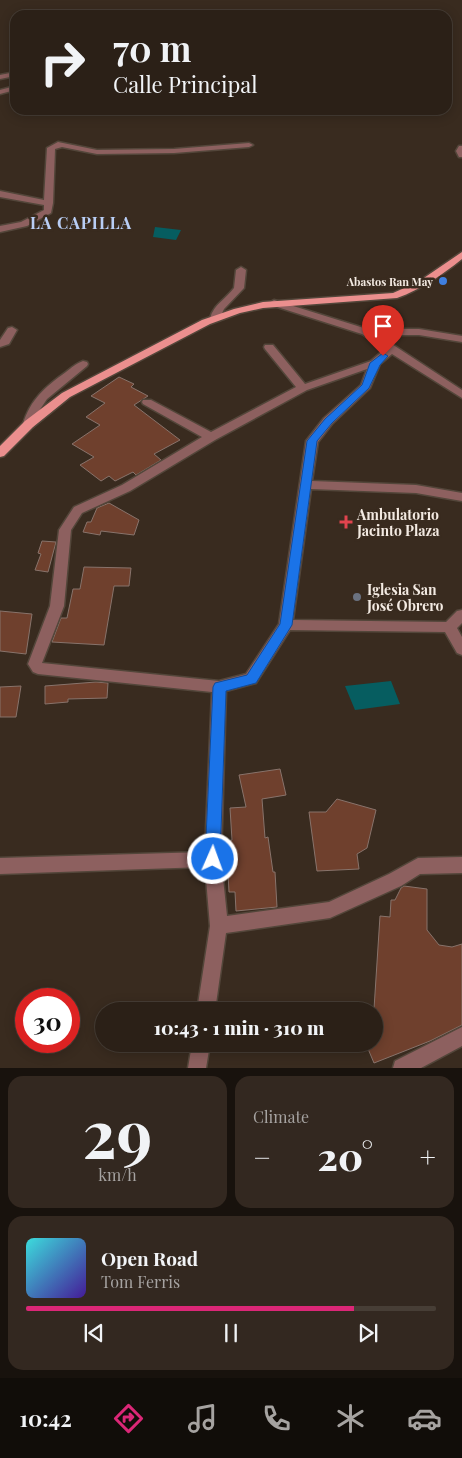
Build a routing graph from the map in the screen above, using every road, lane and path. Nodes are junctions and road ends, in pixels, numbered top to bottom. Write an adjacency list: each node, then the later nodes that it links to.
1 (249, 145): 5 (street)
2 (462, 148): 3 (street)
3 (462, 155)
4 (0, 194): 5 (street)
5 (49, 203): 6 (street)
6 (0, 230)
7 (462, 255): 9 (main road)
8 (241, 270): 10 (street)
9 (274, 303): 10 (main road); 12 (street)
10 (215, 318): 22 (main road)
11 (12, 330): 14 (street)
12 (366, 332): 13 (street); 16 (street)
13 (462, 339)
14 (0, 344)
15 (269, 348): 19 (street)
16 (391, 349): 17 (street); 20 (street)
17 (375, 363): 19 (street); 25 (street)
18 (83, 364): 22 (street)
19 (302, 388): 23 (street)
20 (462, 395)
21 (147, 402): 23 (street)
22 (29, 424): 24 (main road)
23 (211, 438): 31 (street)
24 (0, 453)
25 (305, 485): 26 (street); 28 (street)
26 (462, 497)
27 (462, 615): 29 (street)
28 (286, 625): 29 (street); 31 (street)
29 (449, 627): 30 (street)
30 (462, 649)
31 (219, 687): 32 (street)
32 (213, 859): 34 (street); 35 (street)
33 (462, 865): 35 (street)
34 (0, 866)
35 (219, 926): 36 (street)
36 (207, 1002)
37 (462, 1036): 40 (street)
38 (200, 1052): 39 (street)
39 (197, 1068)
40 (402, 1068)

